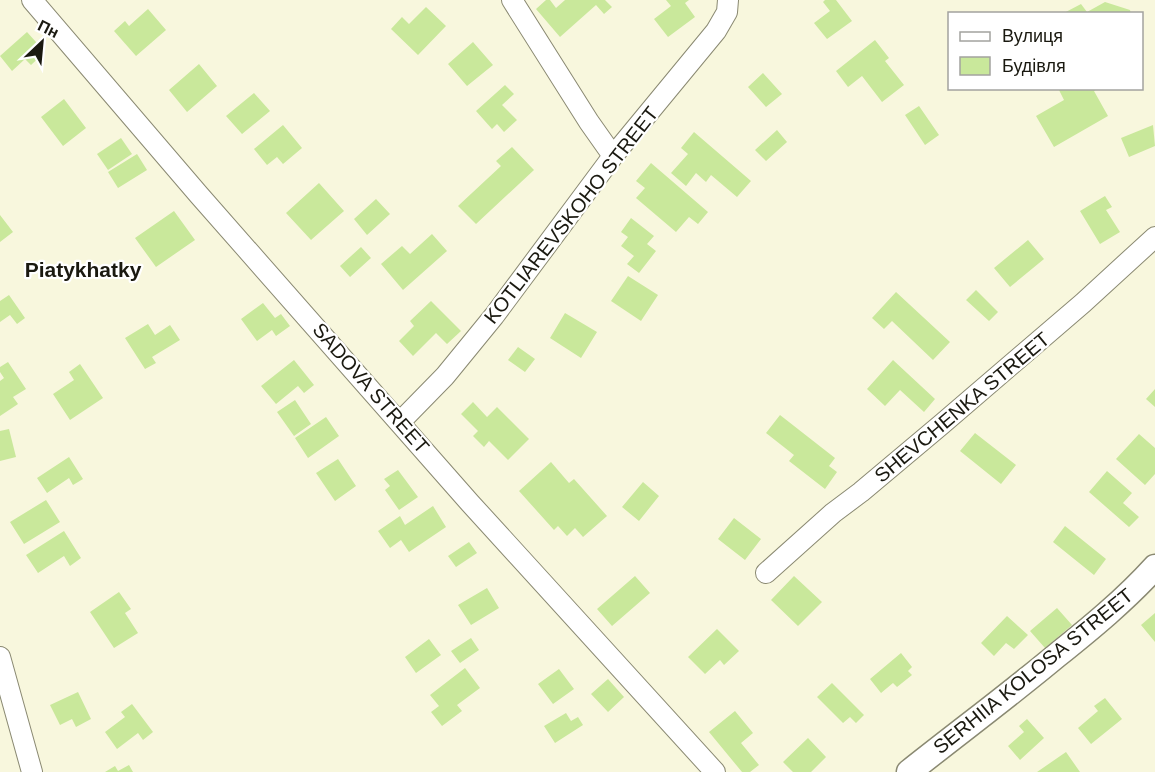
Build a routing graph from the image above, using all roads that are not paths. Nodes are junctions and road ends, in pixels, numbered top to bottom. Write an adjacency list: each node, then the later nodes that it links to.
1 (32, 0): 6 (street, SADOVA STREET)
2 (512, 0): 4 (street)
3 (728, 0): 4 (street, KOTLIAREVSKOHO STREET)
4 (613, 156): 6 (street, KOTLIAREVSKOHO STREET)
5 (1155, 237): 8 (street, SHEVCHENKA STREET)
6 (400, 422): 11 (street, SADOVA STREET)
7 (1155, 567): 12 (street, SERHIIA KOLOSA STREET)
8 (766, 573)
9 (0, 657): 10 (street)
10 (32, 772)
11 (715, 772)
12 (909, 772)

